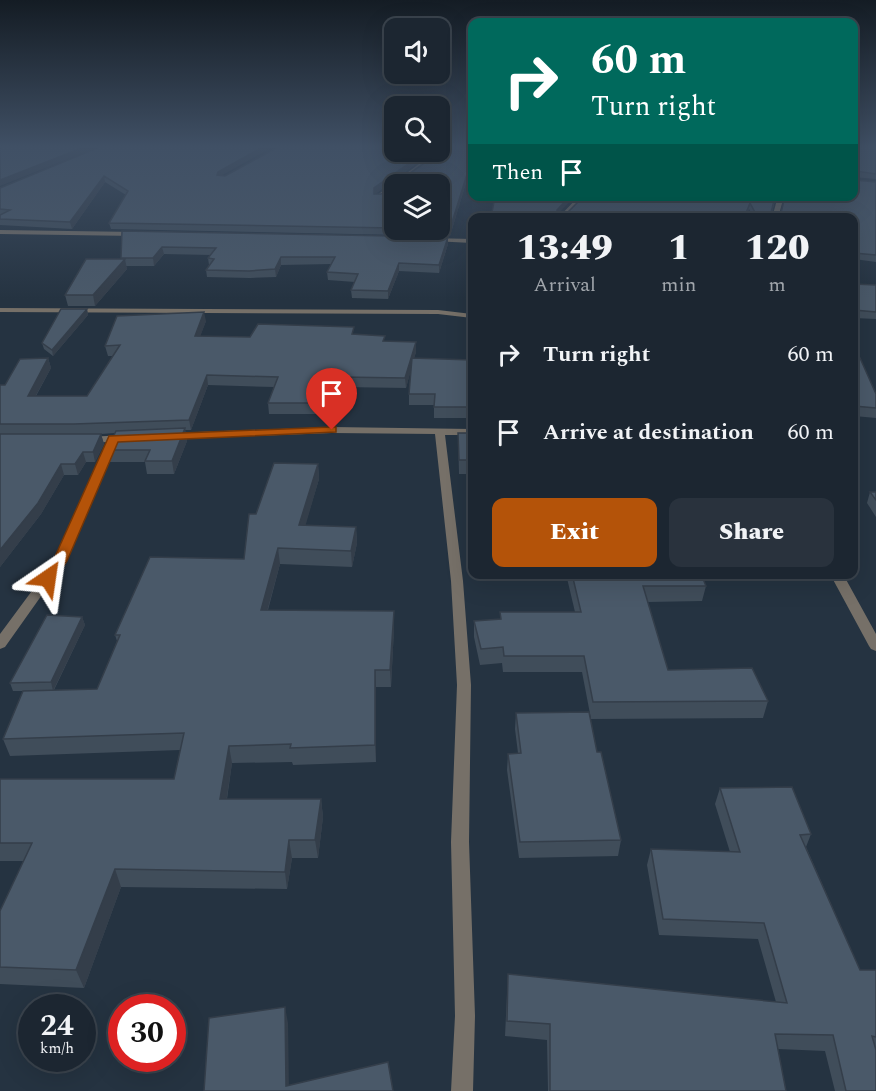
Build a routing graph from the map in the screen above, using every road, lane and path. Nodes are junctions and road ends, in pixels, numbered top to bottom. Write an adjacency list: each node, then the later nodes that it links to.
1 (578, 201): 2 (street)
2 (566, 213)
3 (0, 232): 4 (street)
4 (151, 234)
5 (450, 240): 6 (street)
6 (468, 241)
7 (0, 310): 8 (street)
8 (468, 316)
9 (440, 432): 10 (street); 11 (street); 18 (street)
10 (468, 432)
11 (160, 437)
12 (136, 438): 13 (street)
13 (114, 439): 14 (street); 16 (street)
14 (77, 440)
15 (839, 579): 17 (street)
16 (0, 644)
17 (876, 646)
18 (462, 1091)

